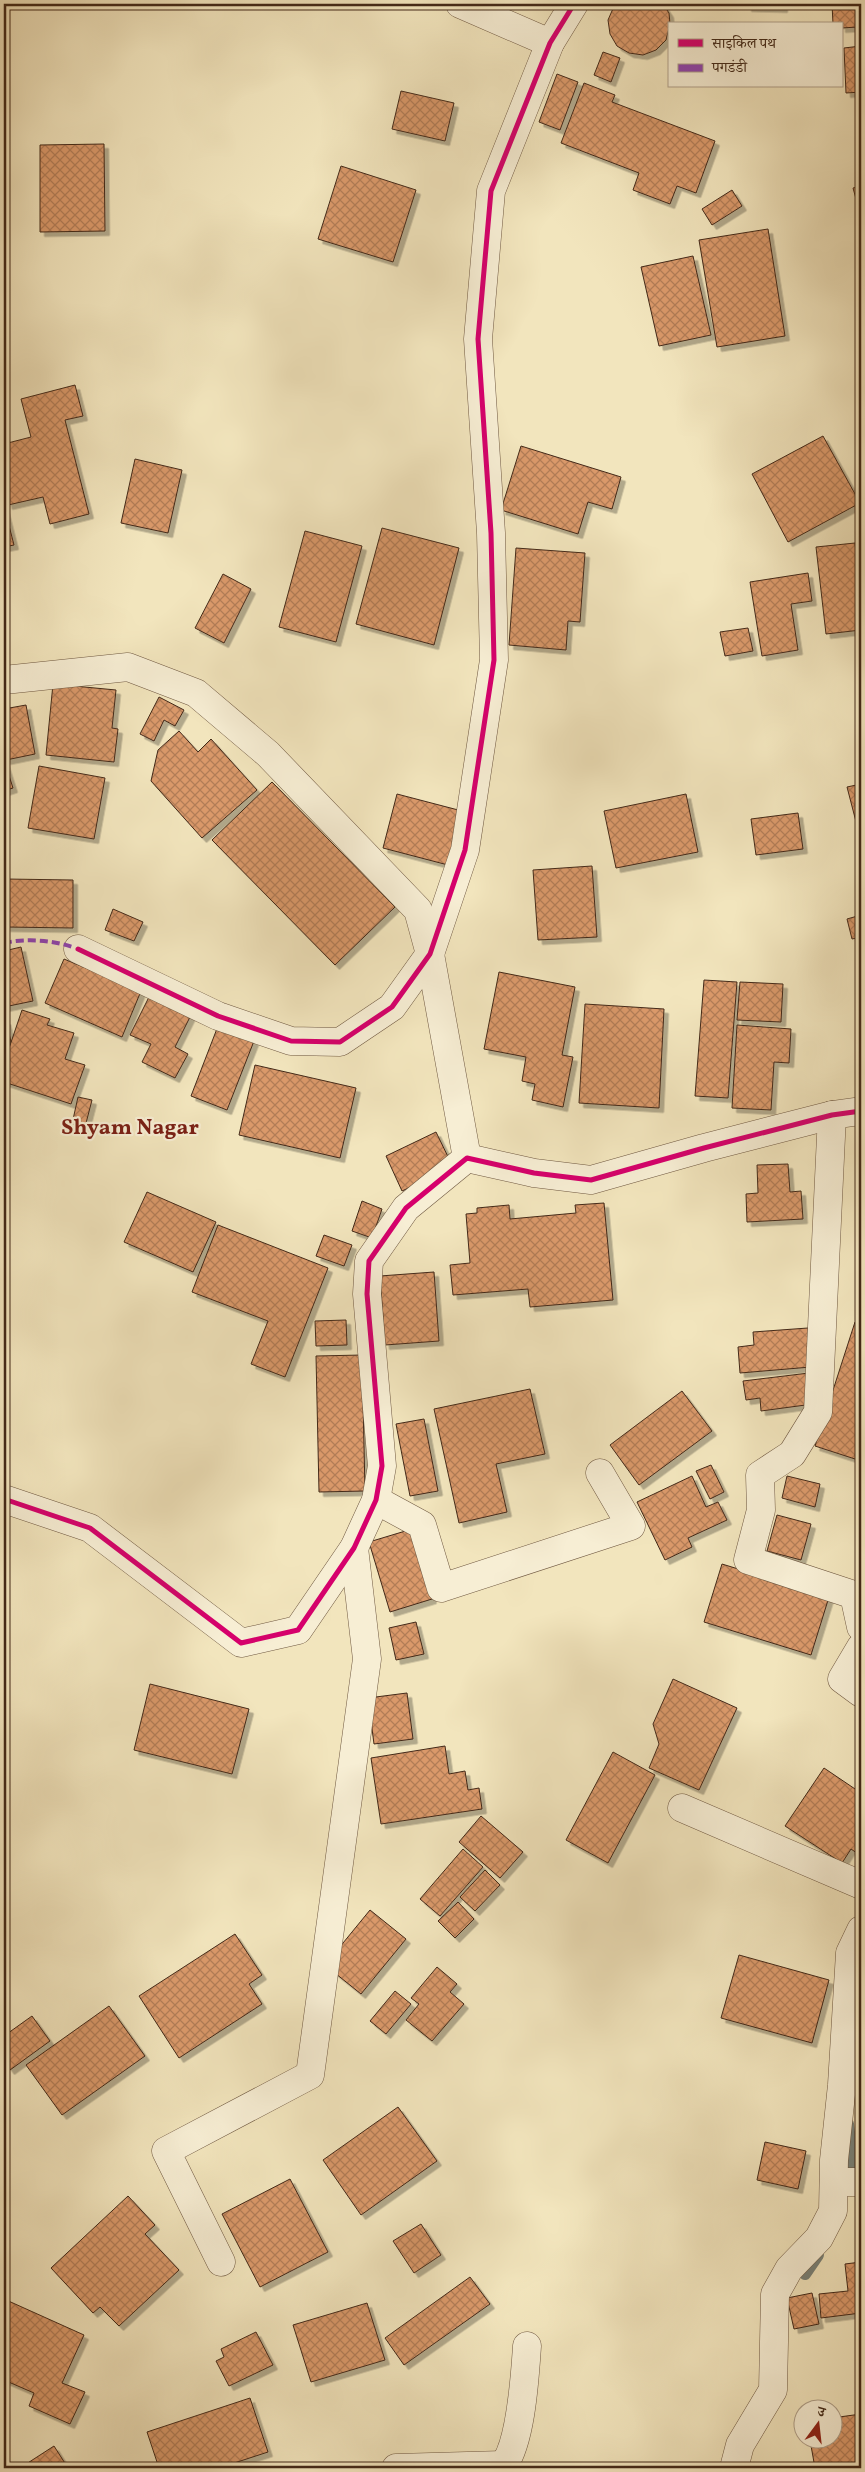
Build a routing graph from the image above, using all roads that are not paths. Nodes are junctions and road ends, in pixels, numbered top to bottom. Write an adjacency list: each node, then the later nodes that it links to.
1 (460, 4): 3 (street)
2 (574, 4): 3 (street)
3 (550, 43): 6 (street)
4 (4, 680): 6 (street)
5 (78, 949): 6 (street)
6 (430, 954): 9 (street)
7 (861, 1111): 8 (street)
8 (832, 1115): 9 (street); 14 (street)
9 (467, 1158): 12 (street)
10 (600, 1474): 12 (street)
11 (4, 1499): 13 (street)
12 (376, 1500): 13 (street)
13 (354, 1548): 22 (street)
14 (861, 1627)
15 (861, 1647): 16 (street)
16 (861, 1693)
17 (682, 1808): 18 (street)
18 (861, 1885)
19 (861, 1930): 20 (street)
20 (834, 2182): 21 (street); 26 (street)
21 (861, 2182)
22 (221, 2262)
23 (527, 2346): 24 (street)
24 (502, 2467): 25 (street)
25 (396, 2468)
26 (734, 2468)

